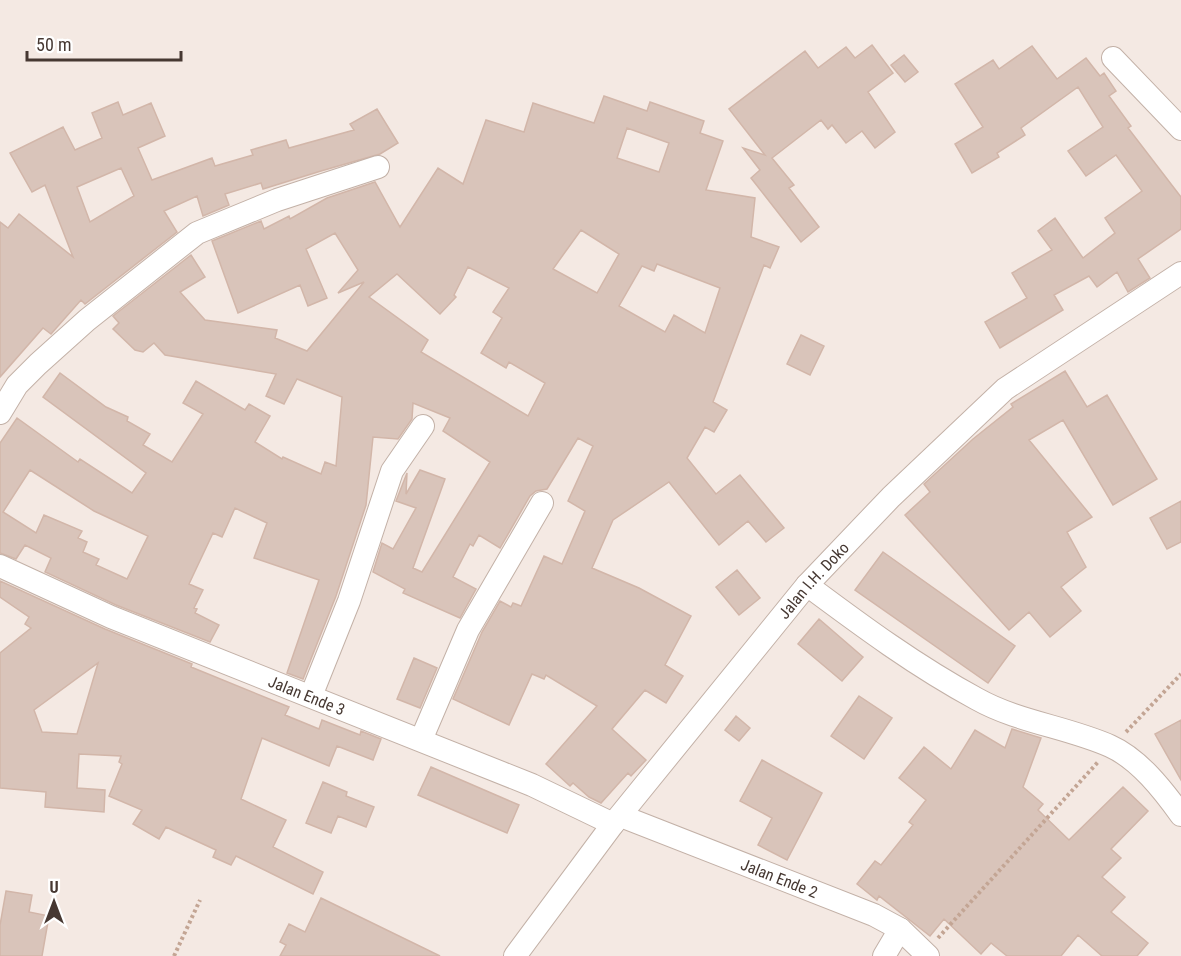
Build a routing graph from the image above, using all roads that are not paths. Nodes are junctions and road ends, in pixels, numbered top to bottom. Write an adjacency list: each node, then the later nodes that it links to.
1 (1113, 58): 2 (street)
2 (1181, 129)
3 (378, 167): 5 (street)
4 (1181, 273): 9 (street, Jalan I.H. Doko)
5 (0, 413)
6 (423, 426): 10 (street)
7 (542, 503): 11 (street)
8 (0, 566): 10 (street, Jalan Ende 3)
9 (807, 585): 12 (street); 13 (street, Jalan I.H. Doko)
10 (311, 696): 11 (street, Jalan Ende 3)
11 (421, 740): 13 (street, Jalan Ende 3)
12 (1181, 815)
13 (617, 820): 14 (street, Jalan Ende 2); 16 (street, Jalan I.H. Doko)
14 (900, 930): 15 (street, Jalan Ende 2); 17 (street)
15 (927, 954)
16 (515, 956)
17 (884, 956)

